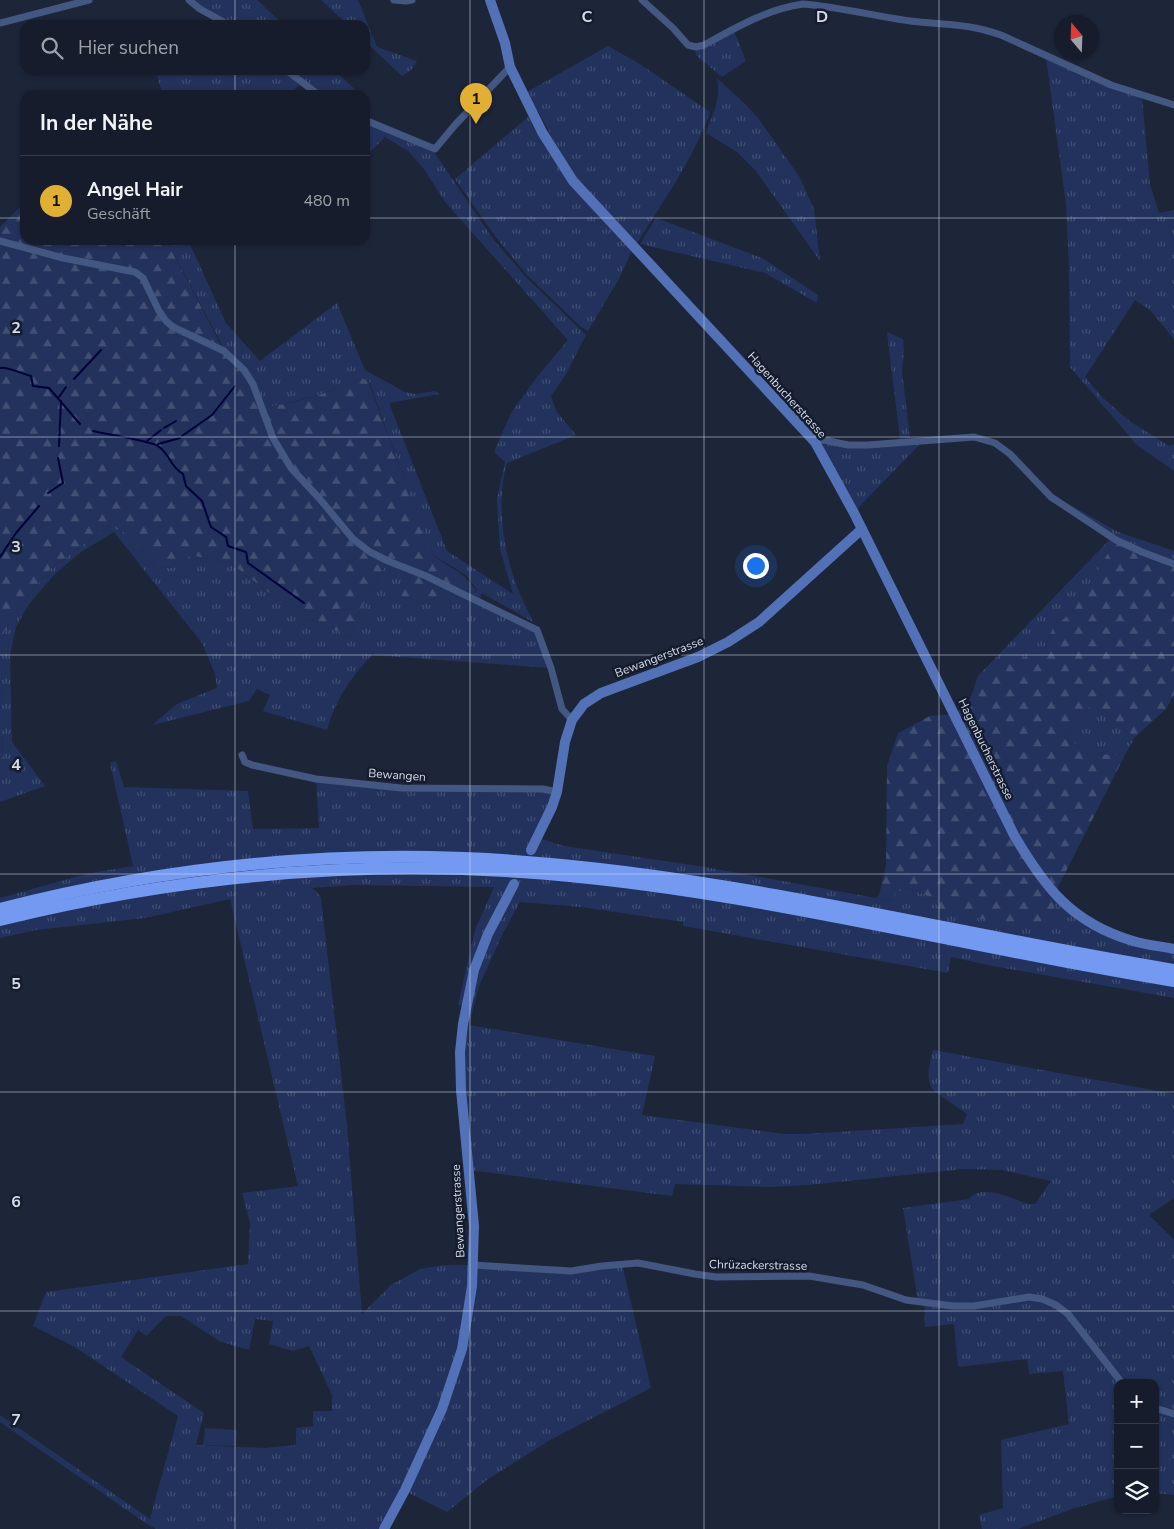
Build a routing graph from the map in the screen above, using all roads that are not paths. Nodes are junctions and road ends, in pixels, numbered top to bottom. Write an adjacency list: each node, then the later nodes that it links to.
1 (89, 0): 8 (street)
2 (189, 0): 7 (street)
3 (394, 0): 4 (street)
4 (412, 0)
5 (490, 0): 9 (street, Hagenbucherstrasse)
6 (642, 0): 12 (street)
7 (220, 20)
8 (0, 24)
9 (510, 67): 13 (street); 15 (street, Hagenbucherstrasse)
10 (293, 75): 11 (street)
11 (312, 90)
12 (1174, 105)
13 (370, 122)
14 (0, 241): 18 (street)
15 (815, 442): 16 (street, Hagenbucherstrasse); 17 (street)
16 (862, 529): 18 (street, Bewangerstrasse); 25 (street, Hagenbucherstrasse)
17 (1174, 564)
18 (572, 720): 20 (street, Bewangerstrasse)
19 (242, 755): 20 (street, Bewangen)
20 (557, 792): 21 (street, Bewangerstrasse)
21 (531, 850)
22 (514, 884): 28 (street, Bewangerstrasse)
23 (0, 909): 26 (highway)
24 (0, 920): 27 (highway)
25 (1174, 949)
26 (1174, 970)
27 (1174, 981)
28 (474, 1265): 29 (street, Chrüzackerstrasse); 32 (street, Bewangerstrasse)
29 (1119, 1379)
30 (1159, 1409): 31 (street)
31 (1174, 1414)
32 (384, 1529)

